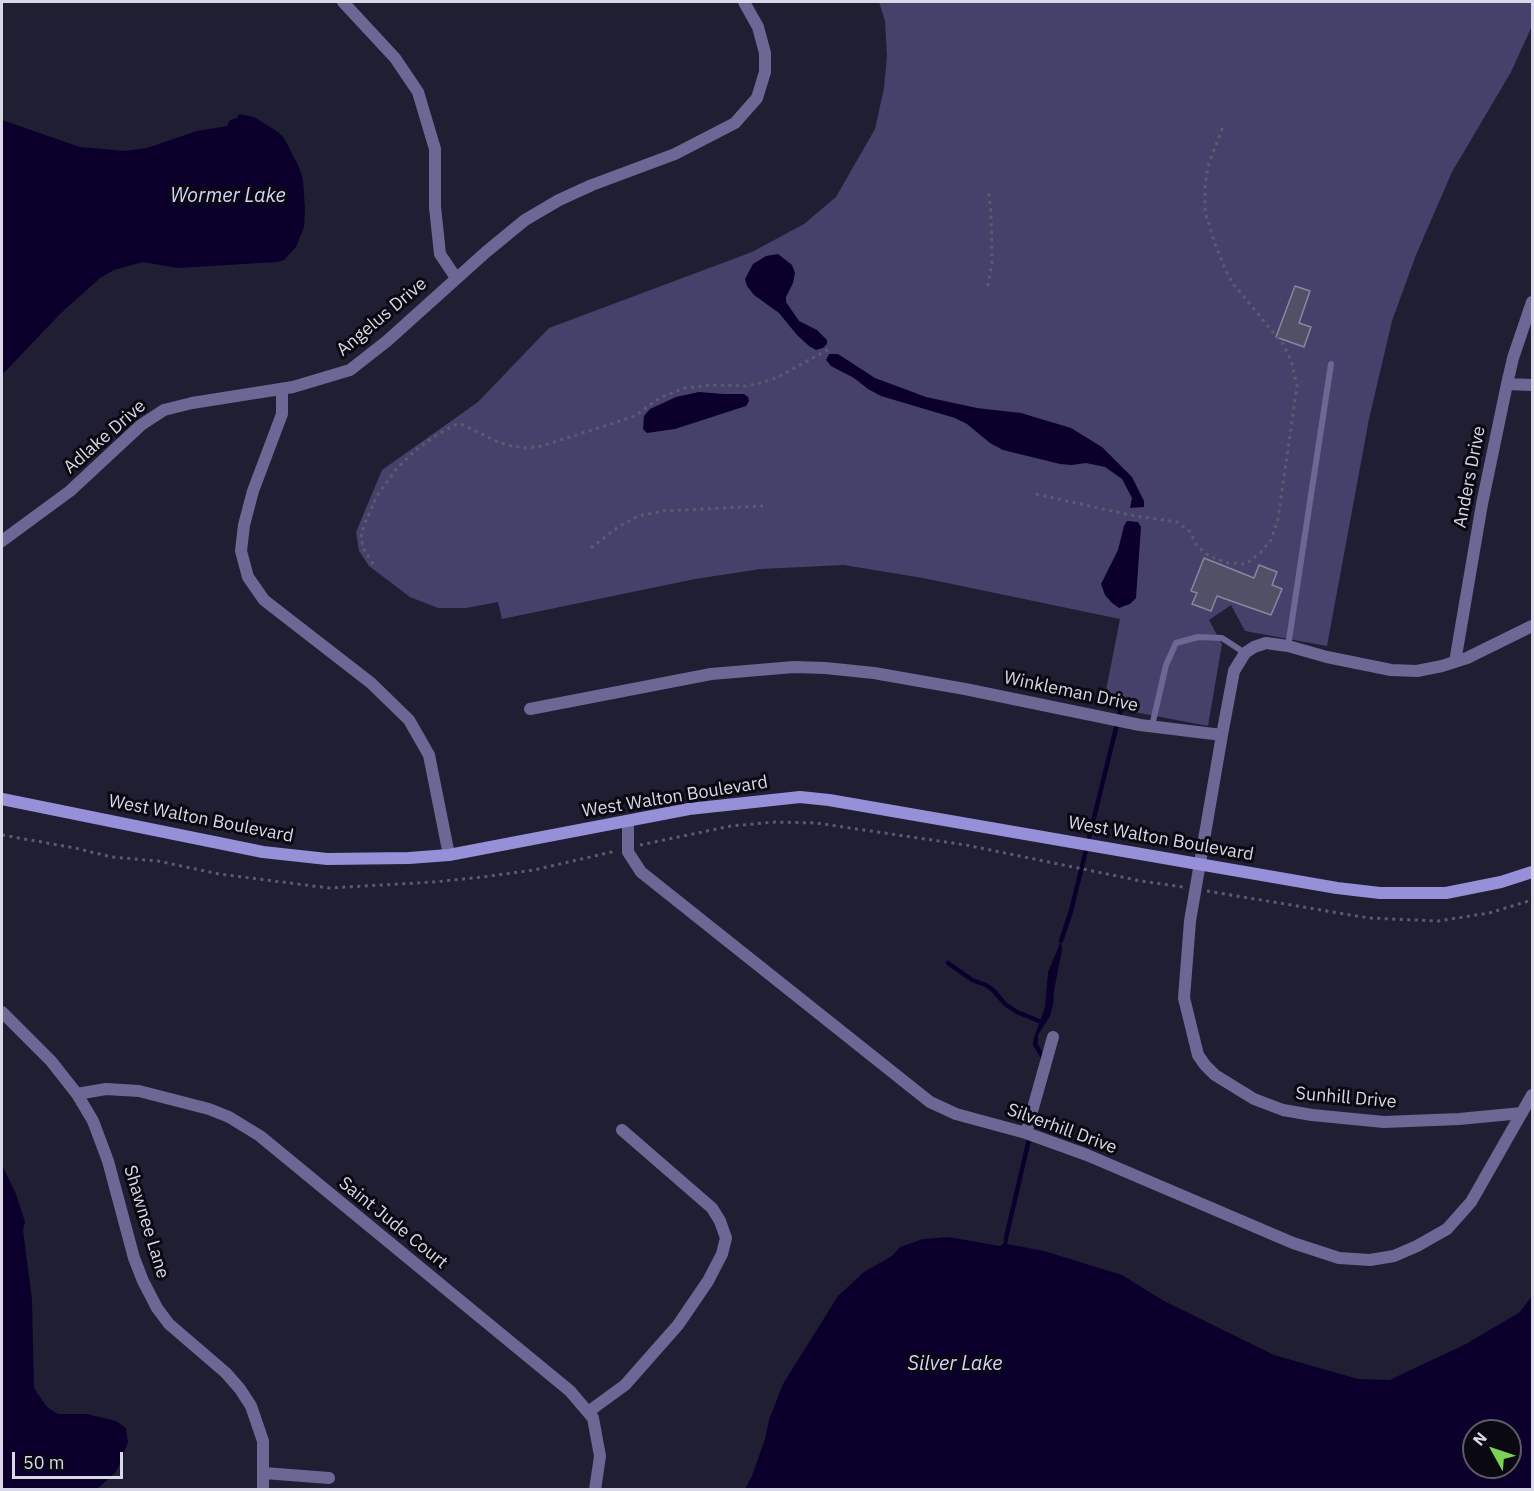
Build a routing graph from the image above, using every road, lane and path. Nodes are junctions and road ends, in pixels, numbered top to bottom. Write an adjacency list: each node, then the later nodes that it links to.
1 (343, 2): 5 (street)
2 (744, 2): 5 (street, Angelus Drive)
3 (1224, 124): 13 (path)
4 (988, 189): 6 (path)
5 (456, 278): 12 (street, Angelus Drive)
6 (988, 286)
7 (1533, 302): 10 (street, Anders Drive)
8 (831, 348): 17 (path)
9 (1331, 364): 19 (lane)
10 (1507, 384): 11 (street); 21 (street, Anders Drive)
11 (1533, 384)
12 (282, 389): 15 (street, Adlake Drive); 29 (street)
13 (1036, 494)
14 (763, 506): 16 (path)
15 (2, 541)
16 (591, 548)
17 (373, 564)
18 (1533, 626): 21 (street)
19 (1288, 646): 20 (street); 21 (street)
20 (1245, 653): 23 (lane); 24 (street)
21 (1455, 662)
22 (530, 709): 23 (street, Winkleman Drive)
23 (1152, 726): 24 (street, Winkleman Drive)
24 (1222, 735): 30 (street, Sunhill Drive)
25 (2, 799): 29 (main road, West Walton Boulevard)
26 (628, 821): 28 (street, Silverhill Drive); 29 (main road, West Walton Boulevard); 30 (main road, West Walton Boulevard)
27 (2, 835): 28 (path)
28 (628, 848): 32 (path); 40 (street, Silverhill Drive)
29 (449, 855)
30 (1201, 865): 31 (main road, West Walton Boulevard); 32 (street, Sunhill Drive)
31 (1533, 872)
32 (1196, 889): 33 (path); 38 (street, Sunhill Drive)
33 (1533, 900)
34 (2, 1012): 36 (street, Shawnee Lane)
35 (1053, 1037): 40 (street)
36 (77, 1094): 41 (street, Saint Jude Court); 42 (street, Shawnee Lane)
37 (1533, 1095): 38 (street, Silverhill Drive)
38 (1522, 1113): 40 (street, Silverhill Drive)
39 (622, 1130): 41 (street)
40 (1026, 1133)
41 (588, 1412): 45 (street, Saint Jude Court)
42 (264, 1473): 43 (street); 44 (street, Shawnee Lane)
43 (329, 1478)
44 (263, 1490)
45 (595, 1490)

